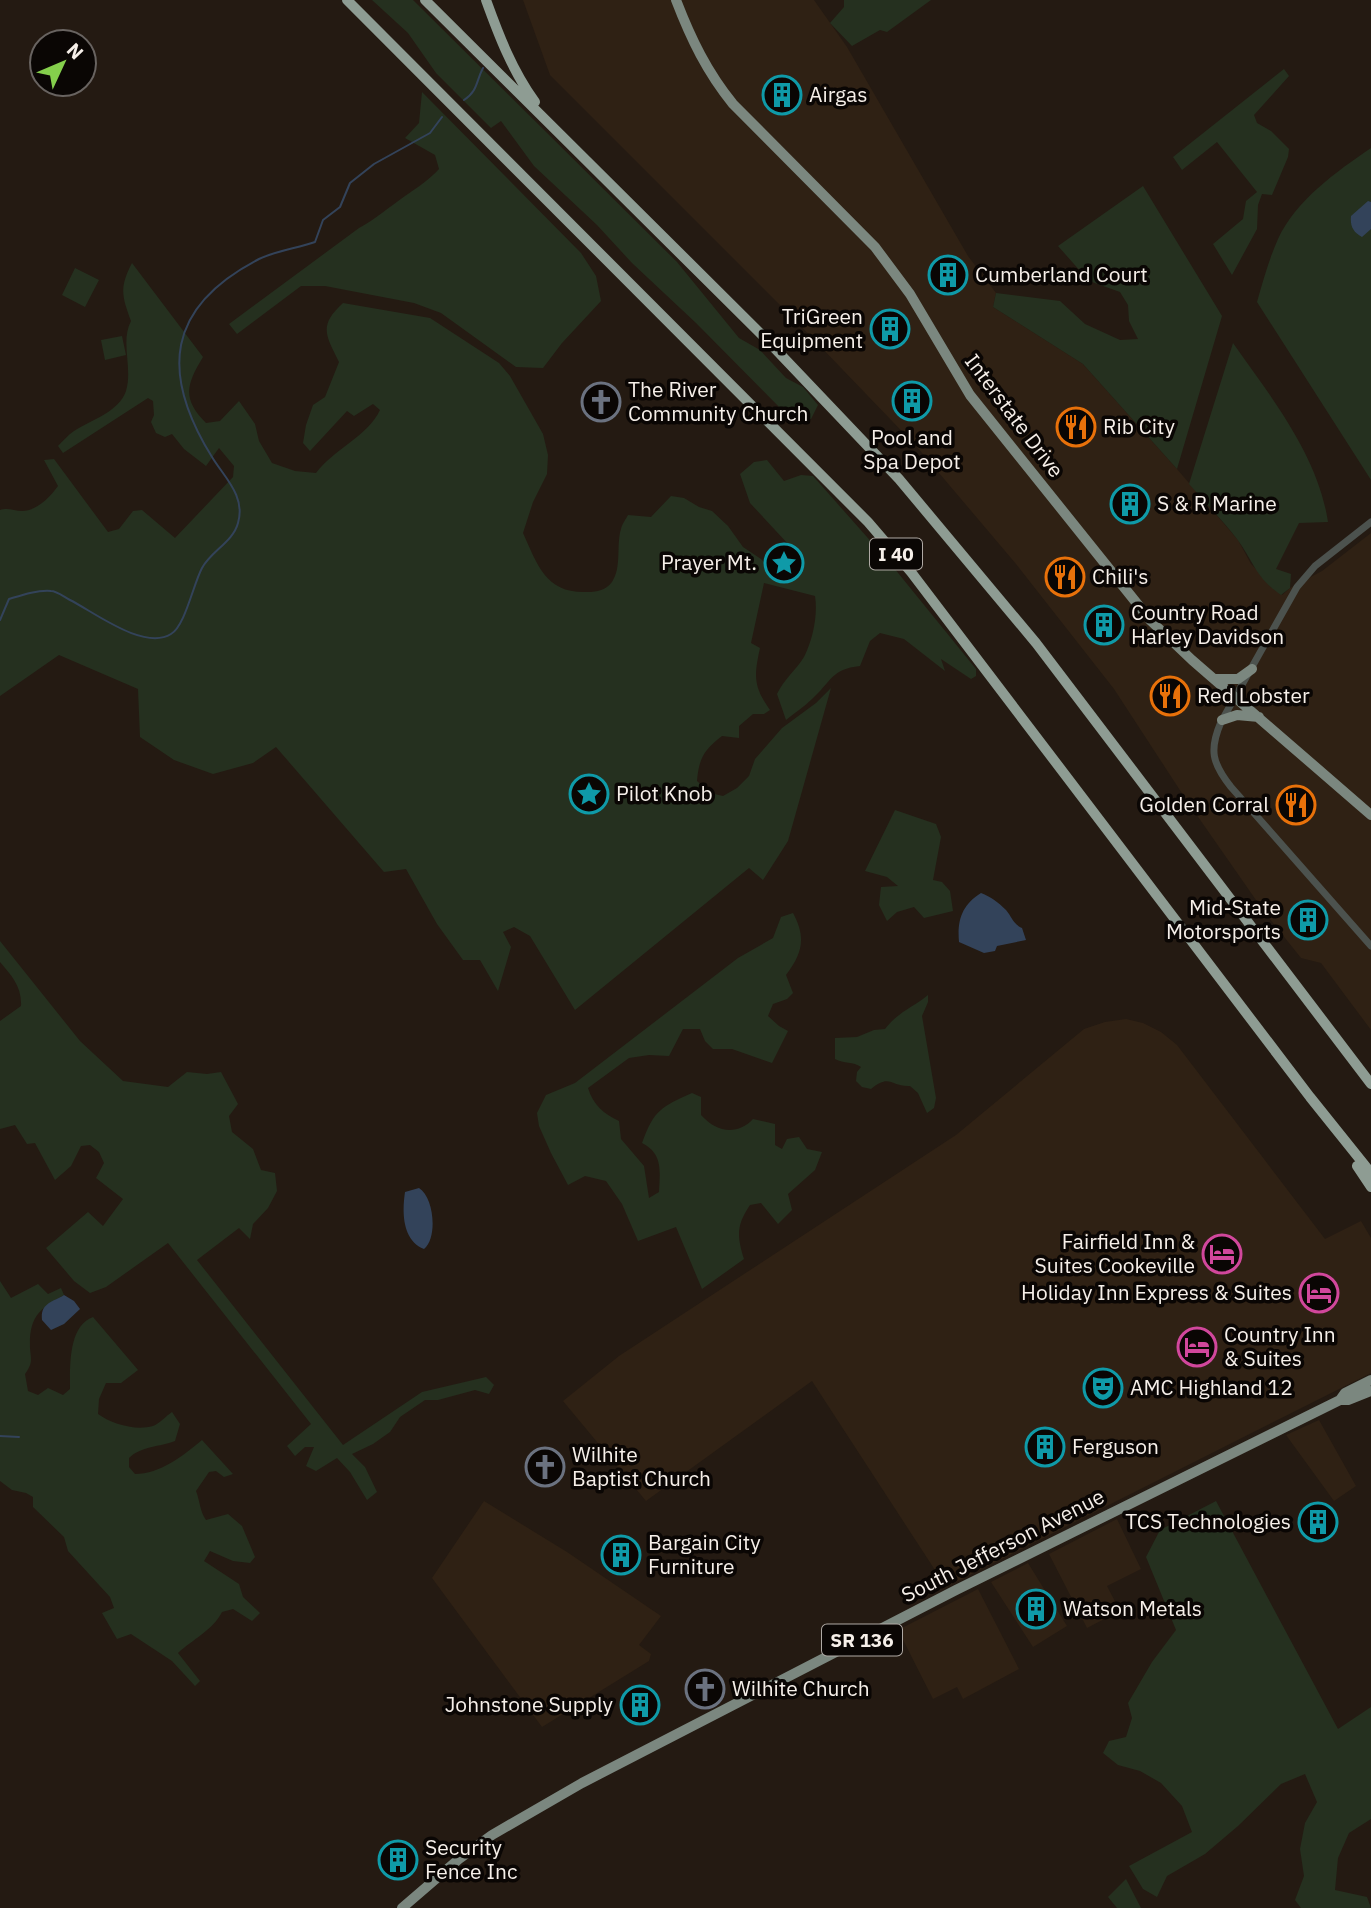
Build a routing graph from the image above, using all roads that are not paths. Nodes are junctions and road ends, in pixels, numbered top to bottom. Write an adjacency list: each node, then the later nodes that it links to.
1 (425, 0): 5 (highway, I 40)
2 (486, 0): 5 (highway)
3 (676, 0): 8 (main road, Interstate Drive)
4 (348, 1): 15 (highway, I 40)
5 (555, 130): 14 (highway, I 40)
6 (1371, 522): 7 (street)
7 (1252, 669): 8 (main road); 9 (street)
8 (1215, 679): 9 (main road, Interstate Drive)
9 (1237, 697): 10 (main road, Interstate Drive); 11 (street)
10 (1259, 717): 11 (main road); 12 (main road, Interstate Drive)
11 (1222, 720): 13 (street)
12 (1371, 815)
13 (1371, 946)
14 (1371, 1084)
15 (1310, 1097): 16 (highway, I 40); 17 (highway)
16 (1371, 1173)
17 (1371, 1186)
18 (1371, 1380): 20 (main road, South Jefferson Avenue / SR 136)
19 (1371, 1391): 20 (main road, South Jefferson Avenue / SR 136)
20 (1340, 1400): 21 (main road, South Jefferson Avenue / SR 136)
21 (401, 1908)

